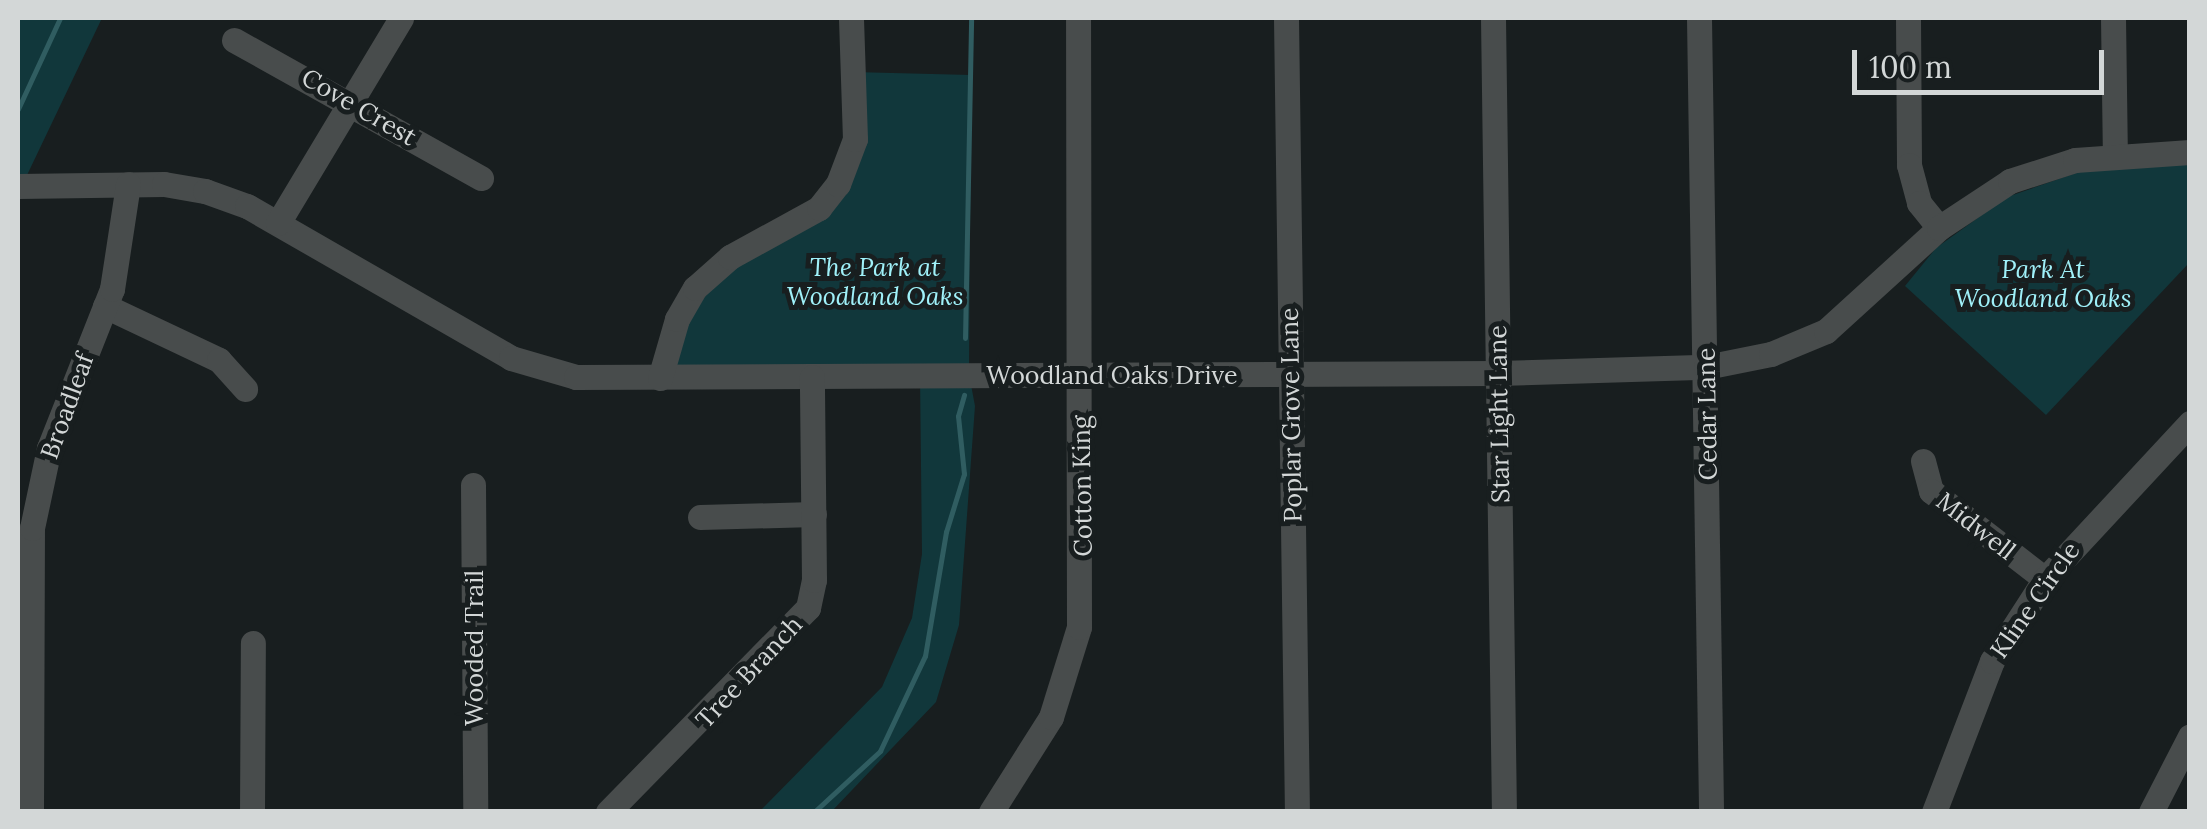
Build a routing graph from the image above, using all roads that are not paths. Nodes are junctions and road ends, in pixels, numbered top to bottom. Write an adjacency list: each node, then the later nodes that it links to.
1 (400, 18): 10 (street)
2 (851, 18): 24 (street)
3 (1078, 18): 21 (street, Cotton King)
4 (1286, 18): 22 (street, Poplar Grove Lane)
5 (1493, 18): 20 (street, Star Light Lane)
6 (1700, 18): 19 (street, Cedar Lane)
7 (1908, 18): 17 (street)
8 (2114, 18): 12 (street)
9 (234, 40): 10 (street, Cove Crest)
10 (349, 102): 13 (street, Cove Crest); 16 (street)
11 (2190, 152): 12 (street, Woodland Oaks Drive)
12 (2115, 156): 17 (street, Woodland Oaks Drive)
13 (481, 178)
14 (128, 184): 15 (street, Woodland Oaks Drive); 16 (street, Woodland Oaks Drive); 18 (street, Broadleaf)
15 (18, 186)
16 (278, 224): 24 (street, Woodland Oaks Drive)
17 (1940, 228): 19 (street, Woodland Oaks Drive)
18 (105, 306): 25 (street); 35 (street, Broadleaf)
19 (1706, 368): 20 (street, Woodland Oaks Drive); 41 (street, Cedar Lane)
20 (1498, 373): 22 (street, Woodland Oaks Drive); 40 (street, Star Light Lane)
21 (1080, 376): 22 (street, Woodland Oaks Drive); 23 (street, Woodland Oaks Drive); 34 (street, Cotton King)
22 (1290, 376): 39 (street, Poplar Grove Lane)
23 (812, 377): 24 (street, Woodland Oaks Drive); 29 (street, Tree Branch)
24 (660, 378)
25 (246, 389)
26 (2190, 423): 31 (street, Kline Circle)
27 (1923, 462): 31 (street, Midwell)
28 (473, 485): 37 (street, Wooded Trail)
29 (814, 514): 30 (street); 38 (street, Tree Branch)
30 (700, 517)
31 (2046, 579): 42 (street, Kline Circle)
32 (253, 643): 36 (street)
33 (2190, 736): 43 (street)
34 (994, 811)
35 (31, 812)
36 (252, 812)
37 (475, 812)
38 (608, 812)
39 (1296, 812)
40 (1504, 812)
41 (1711, 812)
42 (1934, 812)
43 (2150, 812)

